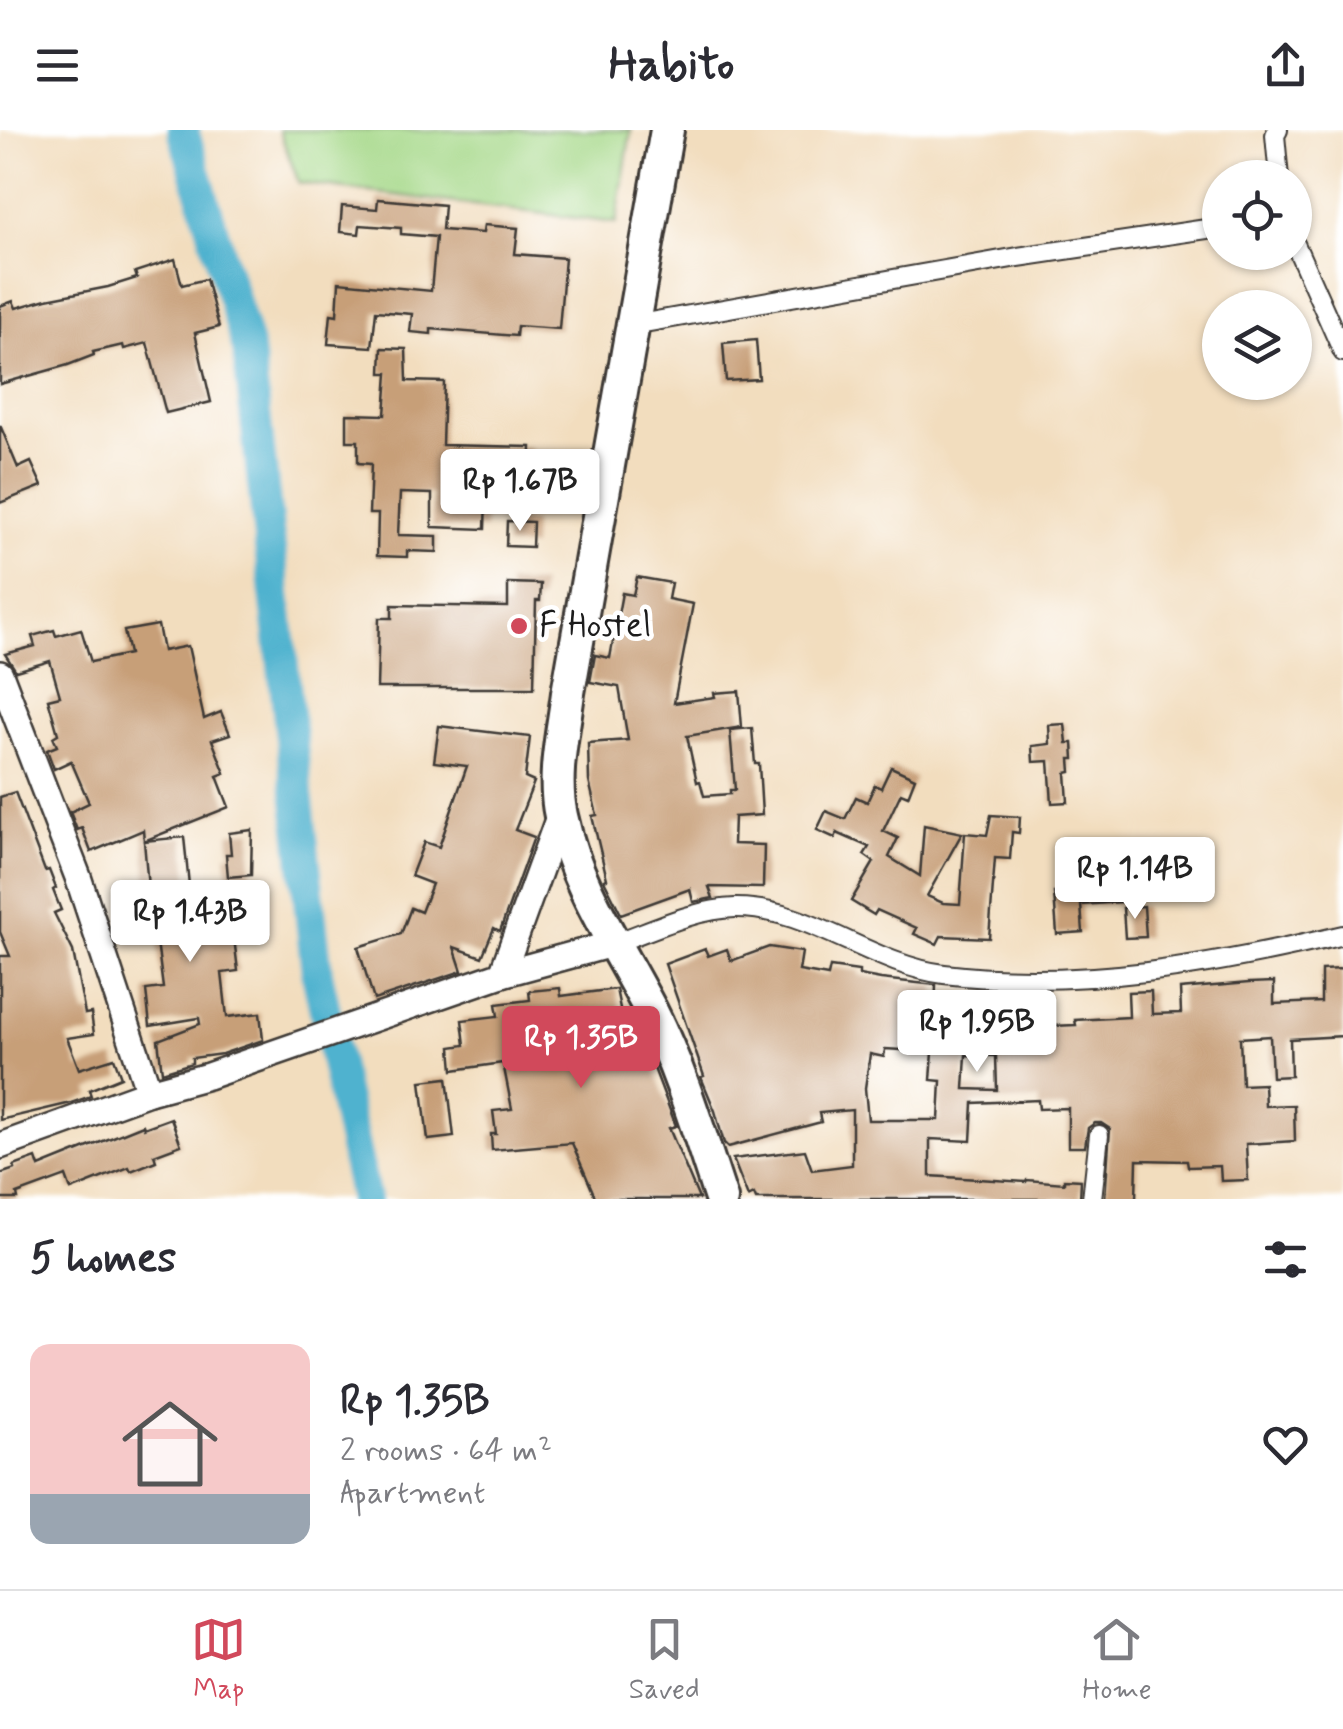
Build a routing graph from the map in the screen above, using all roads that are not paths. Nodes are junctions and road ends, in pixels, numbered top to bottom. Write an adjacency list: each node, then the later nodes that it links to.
1 (667, 130): 6 (highway)
2 (1278, 130): 3 (street)
3 (1277, 160)
4 (1202, 231): 6 (street)
5 (1307, 270): 7 (street)
6 (633, 325): 9 (highway)
7 (1343, 352)
8 (0, 674): 13 (street)
9 (560, 814): 11 (highway); 12 (street)
10 (1343, 935): 11 (street)
11 (612, 944): 12 (street); 16 (highway)
12 (502, 974): 13 (street)
13 (148, 1092): 15 (street)
14 (1099, 1135): 17 (street)
15 (0, 1146)
16 (721, 1199)
17 (1092, 1199)

